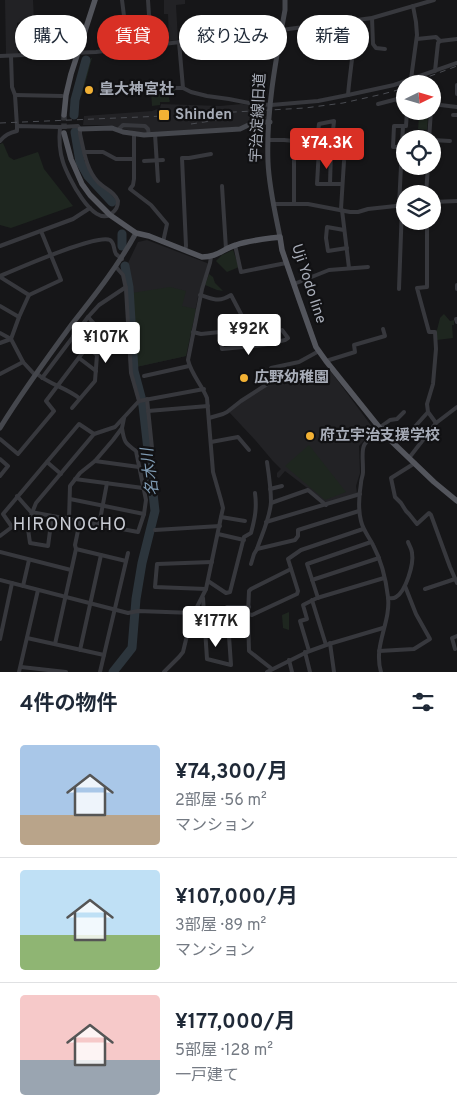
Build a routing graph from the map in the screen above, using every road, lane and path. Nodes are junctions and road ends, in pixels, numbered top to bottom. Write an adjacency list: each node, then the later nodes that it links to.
1 (96, 0): 12 (main road)
2 (122, 0): 7 (street)
3 (148, 0): 8 (street)
4 (285, 0): 9 (street, 宇治淀線旧道)
5 (434, 0): 6 (street)
6 (413, 6): 11 (street); 13 (street)
7 (124, 15)
8 (149, 15)
9 (284, 15)
10 (369, 18): 11 (street)
11 (372, 18): 18 (street)
12 (87, 25)
13 (416, 39): 15 (street); 28 (street)
14 (457, 39): 15 (street)
15 (440, 41): 27 (street)
16 (179, 42): 17 (street)
17 (169, 43)
18 (385, 49)
19 (0, 56): 20 (street)
20 (12, 56): 21 (street); 35 (street)
21 (15, 56)
22 (75, 60): 43 (main road)
23 (181, 60): 32 (street)
24 (276, 60): 40 (street, 宇治淀線旧道)
25 (352, 60): 37 (street)
26 (457, 63): 27 (street)
27 (435, 71): 29 (street)
28 (412, 75)
29 (423, 75)
30 (396, 84): 37 (street)
31 (457, 85): 34 (street)
32 (183, 88): 33 (street); 40 (street)
33 (139, 90)
34 (457, 94)
35 (15, 95): 36 (street); 46 (street)
36 (62, 96)
37 (348, 96): 40 (street)
38 (396, 99): 39 (street)
39 (378, 104)
40 (271, 105): 45 (street, 宇治淀線旧道)
41 (441, 105): 42 (street)
42 (457, 107)
43 (64, 115)
44 (406, 120): 47 (street)
45 (270, 122): 54 (street); 55 (street, 宇治淀線旧道)
46 (17, 126): 48 (street); 56 (street)
47 (403, 126): 51 (street); 60 (street)
48 (60, 127): 49 (street); 79 (street)
49 (80, 129): 50 (street); 63 (street)
50 (118, 130): 52 (street); 54 (street)
51 (403, 130)
52 (134, 133): 54 (street); 65 (street)
53 (64, 134): 81 (main road)
54 (152, 135): 68 (street)
55 (269, 140): 57 (street); 76 (street, 宇治淀線旧道)
56 (0, 141)
57 (294, 141): 61 (street); 77 (street)
58 (441, 141): 59 (street)
59 (450, 141)
60 (396, 147)
61 (317, 148): 62 (street); 62 (street); 71 (street)
62 (331, 150): 71 (street)
63 (84, 152): 65 (street); 81 (street)
64 (211, 154): 93 (street)
65 (134, 159): 88 (street)
66 (163, 160): 68 (street)
67 (144, 161): 68 (street)
68 (156, 161): 70 (street)
69 (344, 161): 72 (street)
70 (158, 181)
71 (330, 184): 72 (street)
72 (342, 184): 80 (street)
73 (222, 186): 92 (street)
74 (457, 201): 75 (street)
75 (441, 202)
76 (273, 204): 77 (street); 87 (street, 宇治淀線旧道)
77 (294, 204): 80 (street)
78 (396, 207): 80 (street)
79 (90, 208): 81 (street); 85 (street)
80 (341, 210): 82 (street)
81 (110, 215): 86 (main road)
82 (344, 230): 91 (street); 91 (street)
83 (401, 230): 105 (street)
84 (427, 230): 144 (street)
85 (41, 231): 90 (street); 94 (street)
86 (136, 233): 88 (main road); 96 (street)
87 (280, 237): 89 (main road, Uji Yodo line); 97 (main road, Uji Yodo line)
88 (163, 242): 93 (main road)
89 (235, 245): 92 (main road, Uji Yodo line); 97 (street)
90 (0, 246)
91 (347, 248): 100 (street)
92 (226, 249): 95 (main road, Uji Yodo line)
93 (184, 250): 95 (main road)
94 (51, 255): 96 (street); 101 (street); 107 (street)
95 (211, 257): 108 (street)
96 (122, 259): 98 (street)
97 (286, 263): 102 (main road, Uji Yodo line)
98 (116, 267): 104 (street); 131 (street)
99 (368, 267): 100 (street)
100 (349, 268): 102 (street)
101 (0, 276): 107 (street)
102 (294, 284): 123 (main road, Uji Yodo line)
103 (457, 284): 106 (street)
104 (126, 287): 111 (street); 138 (street)
105 (399, 289)
106 (457, 289)
107 (29, 295): 110 (street)
108 (200, 295): 115 (street); 121 (street)
109 (0, 306): 110 (street)
110 (18, 317): 119 (street)
111 (88, 317): 118 (street); 124 (street)
112 (236, 326): 116 (street)
113 (383, 329): 126 (street)
114 (282, 330): 121 (street)
115 (193, 332): 116 (street); 128 (street)
116 (220, 332): 121 (street)
117 (0, 333): 119 (street)
118 (73, 336): 122 (street); 133 (street)
119 (11, 339): 120 (street); 127 (street)
120 (0, 344)
121 (268, 344)
122 (87, 347): 124 (street); 125 (street)
123 (319, 350): 126 (main road, Uji Yodo line); 147 (street)
124 (97, 355): 129 (street)
125 (79, 358): 129 (street); 134 (street)
126 (326, 361): 152 (main road, Uji Yodo line)
127 (22, 362): 130 (street); 131 (street)
128 (189, 366): 132 (street); 135 (street)
129 (96, 371): 136 (street)
130 (0, 374)
131 (35, 374): 133 (street); 148 (street)
132 (144, 376)
133 (42, 378): 134 (street)
134 (58, 386): 136 (street); 154 (street)
135 (204, 389): 137 (street); 139 (street)
136 (79, 398): 141 (street)
137 (147, 399): 138 (street); 142 (street)
138 (139, 401): 146 (street)
139 (208, 406): 142 (street); 147 (street)
140 (457, 406): 149 (street)
141 (72, 408)
142 (148, 411): 157 (street)
143 (404, 412): 152 (street)
144 (428, 412): 149 (street); 156 (street)
145 (0, 414): 148 (street)
146 (124, 418): 151 (street); 153 (street)
147 (209, 418): 155 (street)
148 (6, 419): 150 (street)
149 (436, 423): 156 (street)
150 (0, 428)
151 (122, 428): 161 (street); 165 (street)
152 (380, 429): 159 (main road, Uji Yodo line); 174 (street)
153 (94, 434): 162 (street); 166 (street)
154 (0, 439)
155 (211, 442): 158 (street); 185 (street)
156 (421, 442): 159 (street)
157 (152, 448)
158 (249, 450)
159 (409, 458): 164 (main road, Uji Yodo line)
160 (0, 459): 167 (street)
161 (95, 461): 165 (street); 168 (street)
162 (47, 462): 166 (street); 175 (street)
163 (267, 462): 172 (street)
164 (415, 463): 177 (main road, Uji Yodo line); 215 (street)
165 (139, 467): 171 (street)
166 (61, 474): 182 (street)
167 (0, 476)
168 (75, 479): 169 (street); 176 (street)
169 (107, 483): 171 (street); 179 (street)
170 (282, 486): 172 (street)
171 (143, 488): 183 (street)
172 (270, 489): 178 (street)
173 (255, 493): 196 (street)
174 (360, 494): 180 (street); 181 (street)
175 (17, 496): 182 (street); 195 (street)
176 (70, 498): 179 (street); 186 (street)
177 (457, 500)
178 (271, 503): 180 (street); 189 (street)
179 (103, 505): 183 (street); 190 (street)
180 (326, 505): 189 (street)
181 (359, 511): 192 (street); 200 (street)
182 (31, 512): 184 (street); 184 (street)
183 (144, 514): 190 (street)
184 (52, 516): 186 (street)
185 (221, 517): 187 (street); 191 (street)
186 (69, 519): 188 (street)
187 (245, 521)
188 (80, 522): 190 (street); 199 (street)
189 (266, 522): 200 (street)
190 (99, 525)
191 (220, 526): 193 (street); 194 (street)
192 (363, 529): 197 (street); 209 (street)
193 (155, 530)
194 (218, 534): 196 (street); 207 (street)
195 (0, 536)
196 (244, 540): 214 (street)
197 (371, 542): 204 (street); 213 (street)
198 (408, 542): 218 (street)
199 (76, 549): 203 (street); 210 (street)
200 (257, 550): 208 (street)
201 (0, 552): 205 (street)
202 (128, 552): 206 (street)
203 (102, 555): 206 (street); 227 (street)
204 (379, 558): 211 (street); 213 (street)
205 (29, 560): 210 (street); 217 (street)
206 (126, 560): 229 (street)
207 (212, 562): 214 (street); 219 (street)
208 (251, 564)
209 (291, 568): 228 (street); 231 (street)
210 (71, 570): 223 (street)
211 (384, 578): 224 (street); 225 (street)
212 (0, 580): 216 (street)
213 (312, 580): 224 (street)
214 (208, 581): 219 (street)
215 (456, 581): 220 (street)
216 (12, 583): 217 (street); 235 (street)
217 (23, 586): 221 (street)
218 (405, 586): 225 (street); 240 (street)
219 (206, 589): 222 (street)
220 (425, 589)
221 (38, 590): 223 (street); 234 (street)
222 (203, 595): 228 (street); 230 (street)
223 (66, 597): 227 (street); 236 (street)
224 (318, 598): 226 (street)
225 (388, 598): 232 (street)
226 (312, 600): 237 (street); 242 (street)
227 (90, 603): 229 (street); 239 (street)
228 (248, 607): 231 (street)
229 (115, 610): 230 (street); 243 (street)
230 (194, 613): 250 (street)
231 (248, 614): 246 (street)
232 (383, 628): 237 (street); 240 (street)
233 (457, 636): 238 (street)
234 (27, 638): 236 (street); 245 (street)
235 (0, 639)
236 (55, 644): 239 (street)
237 (328, 644): 242 (street); 254 (street)
238 (456, 649): 241 (street)
239 (80, 650): 243 (street)
240 (379, 651): 255 (street)
241 (450, 651)
242 (307, 652): 244 (street); 253 (street)
243 (104, 655): 249 (street)
244 (289, 660): 246 (street); 252 (street)
245 (21, 667): 247 (street); 248 (street)
246 (272, 669): 251 (street)
247 (19, 672)
248 (66, 672)
249 (100, 672)
250 (164, 672)
251 (266, 672)
252 (292, 672)
253 (310, 672)
254 (334, 672)
255 (381, 672)

